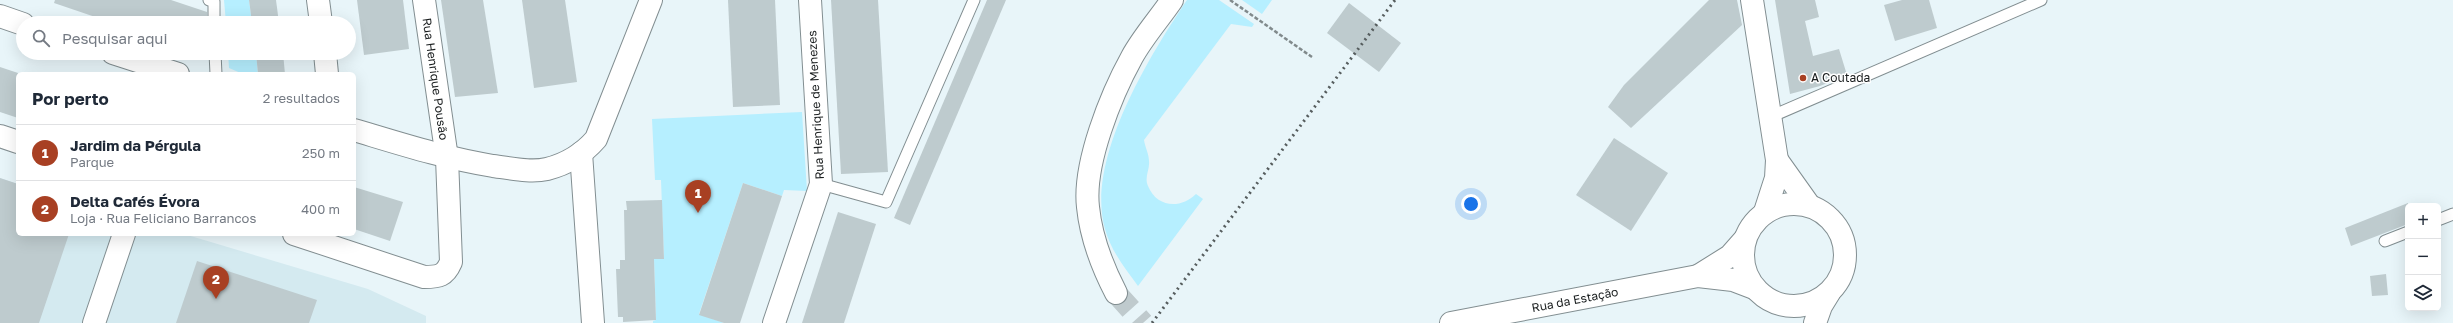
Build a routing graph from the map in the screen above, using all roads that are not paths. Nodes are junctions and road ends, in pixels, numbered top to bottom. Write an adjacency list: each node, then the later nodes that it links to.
1 (209, 0): 11 (lane)
2 (318, 0): 12 (street)
3 (424, 0): 25 (street, Rua Henrique Pousão)
4 (650, 0): 24 (street)
5 (810, 0): 27 (street, Rua Henrique de Menezes)
6 (974, 0): 27 (lane)
7 (1172, 0): 39 (street)
8 (1752, 0): 20 (street)
9 (2041, 0): 20 (lane)
10 (0, 16): 13 (street)
11 (214, 16)
12 (320, 16)
13 (16, 22)
14 (135, 60): 17 (street)
15 (215, 60): 18 (lane)
16 (326, 60): 19 (street)
17 (172, 72)
18 (216, 72)
19 (327, 72)
20 (1770, 117): 26 (street)
21 (356, 131): 25 (street)
22 (0, 136): 23 (street)
23 (16, 141)
24 (581, 153): 25 (street); 43 (street)
25 (447, 158): 34 (street, Rua Henrique Pousão)
26 (1777, 160): 28 (street); 29 (street)
27 (821, 184): 44 (street, Rua Henrique de Menezes)
28 (1809, 206): 29 (street); 40 (street)
29 (1766, 212): 35 (street)
30 (2453, 214): 31 (lane)
31 (2441, 219)
32 (2405, 233): 36 (lane)
33 (123, 236): 42 (street)
34 (300, 236)
35 (1745, 239): 37 (street, Rua da Estação); 38 (street)
36 (2385, 241)
37 (1698, 276): 38 (street, Rua da Estação); 45 (street, Rua da Estação)
38 (1754, 288): 41 (street)
39 (1116, 292)
40 (1829, 293): 41 (street); 47 (street)
41 (1776, 303): 46 (street)
42 (94, 323)
43 (593, 323)
44 (774, 323)
45 (1452, 323)
46 (1789, 323)
47 (1815, 323)

